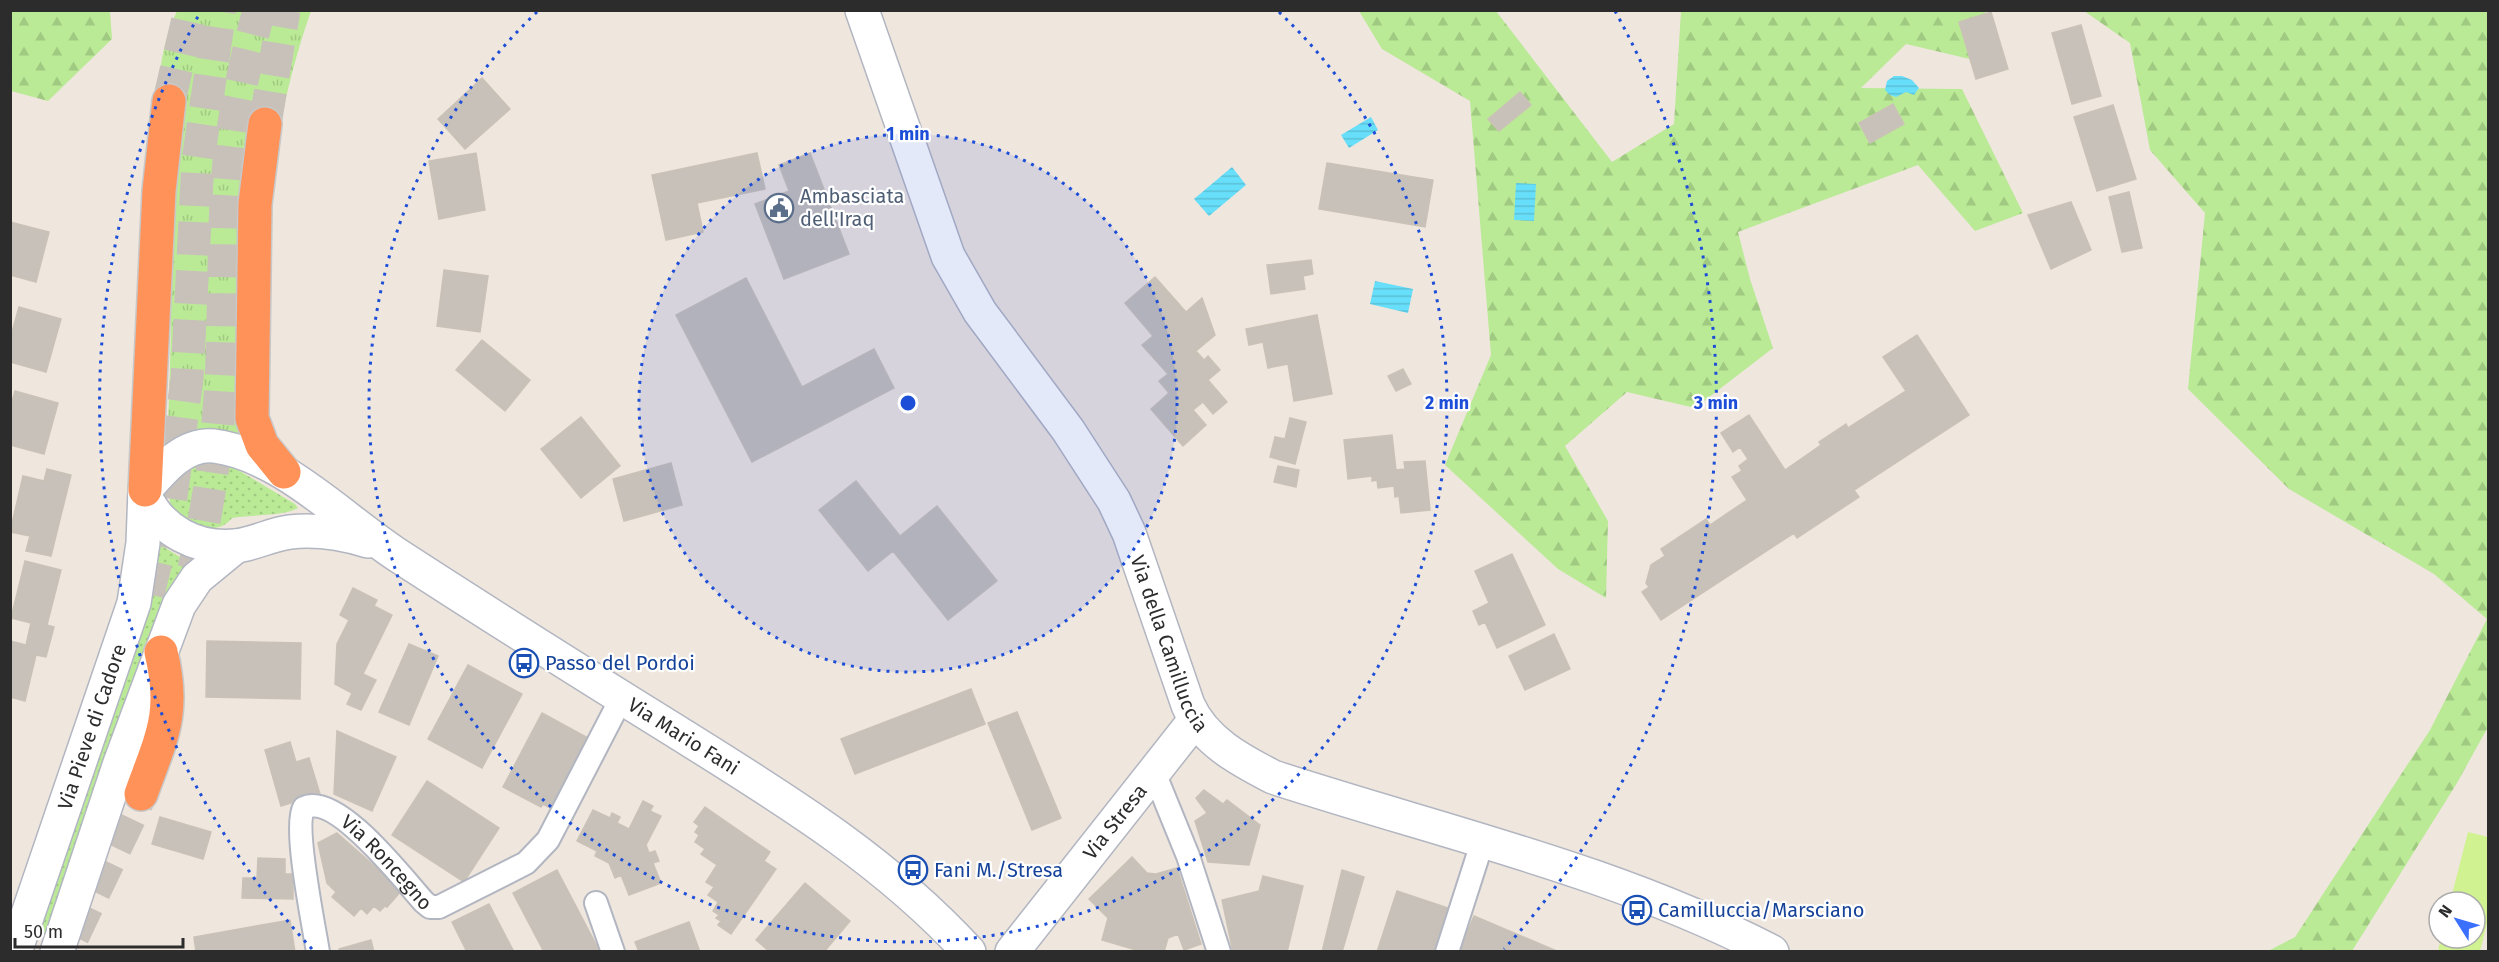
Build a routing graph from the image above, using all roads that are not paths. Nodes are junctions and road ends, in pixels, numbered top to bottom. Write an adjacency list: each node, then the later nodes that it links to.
1 (862, 10): 12 (street, Via della Camilluccia)
2 (169, 101): 5 (highway)
3 (265, 124): 4 (highway)
4 (284, 472): 5 (street); 6 (street)
5 (145, 493): 9 (street); 18 (street, Via Pieve di Cadore)
6 (315, 495): 7 (street); 8 (street)
7 (296, 532): 8 (street); 9 (street)
8 (381, 545): 11 (street, Via Mario Fani)
9 (236, 546): 10 (street, Via Pieve di Cadore)
10 (161, 652): 14 (highway); 19 (street, Via Pieve di Cadore)
11 (622, 697): 20 (street, Via Roncegno); 22 (street, Via Mario Fani)
12 (1195, 720): 13 (street, Via Stresa); 15 (street, Via della Camilluccia)
13 (1153, 770): 23 (street, Via Stresa); 24 (street)
14 (141, 794)
15 (1484, 840): 17 (street, Via della Camilluccia); 25 (street)
16 (596, 903): 21 (street)
17 (1733, 943): 26 (street, Via della Camilluccia)
18 (15, 951)
19 (57, 951)
20 (318, 951)
21 (613, 951)
22 (969, 951)
23 (1012, 951)
24 (1219, 951)
25 (1447, 951)
26 (1772, 951)

